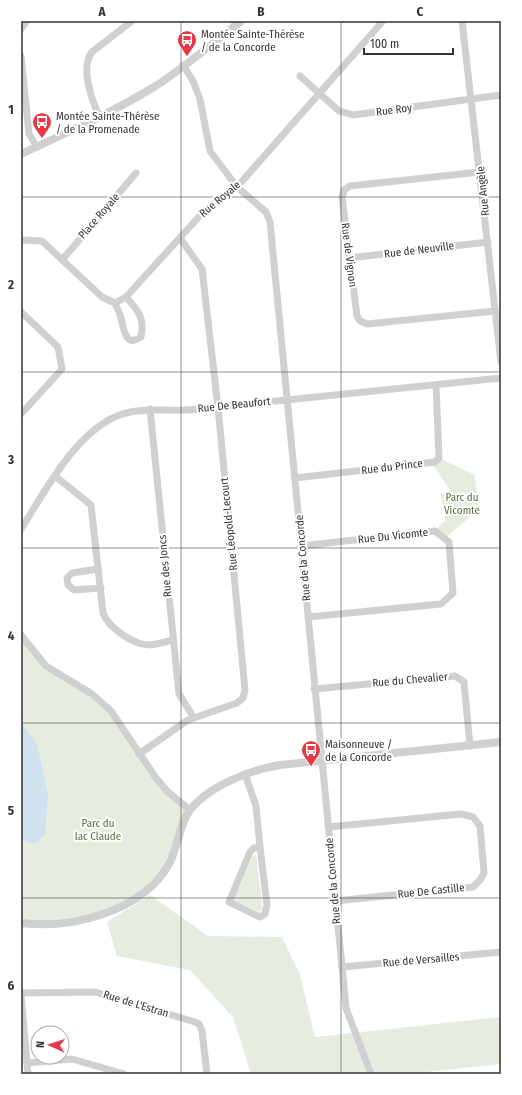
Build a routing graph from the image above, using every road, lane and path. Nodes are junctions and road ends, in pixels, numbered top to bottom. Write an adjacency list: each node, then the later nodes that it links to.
1 (27, 21): 6 (street)
2 (132, 21): 13 (street)
3 (241, 21): 8 (street)
4 (383, 21): 10 (street, Rue Royale)
5 (462, 21): 12 (street, Rue Angèle)
6 (21, 29)
7 (21, 56): 14 (street)
8 (184, 65): 13 (street); 18 (street, Rue de la Concorde)
9 (300, 76): 10 (street, Rue Roy)
10 (320, 93): 12 (street, Rue Roy); 18 (street, Rue Royale)
11 (501, 95): 12 (street, Rue Roy)
12 (473, 100): 16 (street, Rue Angèle)
13 (100, 118): 14 (street)
14 (36, 147): 15 (street)
15 (21, 154)
16 (480, 172): 21 (street, Rue Angèle); 22 (street, Rue de Vignon)
17 (136, 173): 23 (street, Place Royale)
18 (238, 187): 19 (street, Rue Royale); 31 (street, Rue de la Concorde)
19 (180, 238): 24 (street, Rue Royale); 32 (street, Rue Léopold-Lecourt)
20 (21, 240): 23 (street)
21 (488, 242): 22 (street, Rue de Neuville); 26 (street, Rue Angèle)
22 (350, 258): 26 (street, Rue de Vignon)
23 (62, 260): 25 (street)
24 (126, 297): 25 (street, Rue Royale); 25 (street)
25 (115, 303)
26 (495, 311): 28 (street, Rue Angèle)
27 (21, 312): 34 (street)
28 (501, 362)
29 (501, 378): 30 (street, Rue De Beaufort)
30 (436, 385): 31 (street, Rue De Beaufort); 36 (street, Rue du Prince)
31 (287, 400): 32 (street, Rue De Beaufort); 36 (street, Rue de la Concorde)
32 (218, 407): 33 (street, Rue De Beaufort); 45 (street, Rue Léopold-Lecourt)
33 (150, 409): 35 (street, Rue De Beaufort); 43 (street, Rue des Joncs)
34 (21, 414)
35 (55, 476): 37 (street, Rue De Beaufort); 39 (street)
36 (295, 478): 38 (street, Rue de la Concorde)
37 (21, 529)
38 (301, 546): 41 (street, Rue de la Concorde); 41 (street, Rue Du Vicomte)
39 (98, 569): 40 (street); 40 (street)
40 (101, 588): 43 (street)
41 (308, 617): 44 (street, Rue de la Concorde)
42 (21, 635): 48 (street)
43 (172, 640): 45 (street, Rue des Joncs)
44 (314, 689): 47 (street, Rue du Chevalier); 49 (street, Rue de la Concorde)
45 (194, 718): 48 (street, Rue Léopold-Lecourt)
46 (501, 742): 47 (street)
47 (470, 746): 49 (street)
48 (139, 754): 51 (street)
49 (322, 760): 50 (street); 52 (street, Rue de la Concorde)
50 (245, 774): 51 (street); 53 (street)
51 (190, 810): 55 (street)
52 (328, 827): 54 (street, Rue de la Concorde); 54 (street, Rue De Castille)
53 (260, 847): 53 (street)
54 (335, 901): 57 (street, Rue de la Concorde)
55 (21, 923)
56 (501, 952): 57 (street, Rue de Versailles)
57 (342, 967): 63 (street, Rue de la Concorde)
58 (21, 994): 59 (street); 62 (street, Rue de L'Estran)
59 (27, 1063): 60 (street); 61 (street)
60 (28, 1074)
61 (124, 1074)
62 (207, 1074)
63 (371, 1074)

